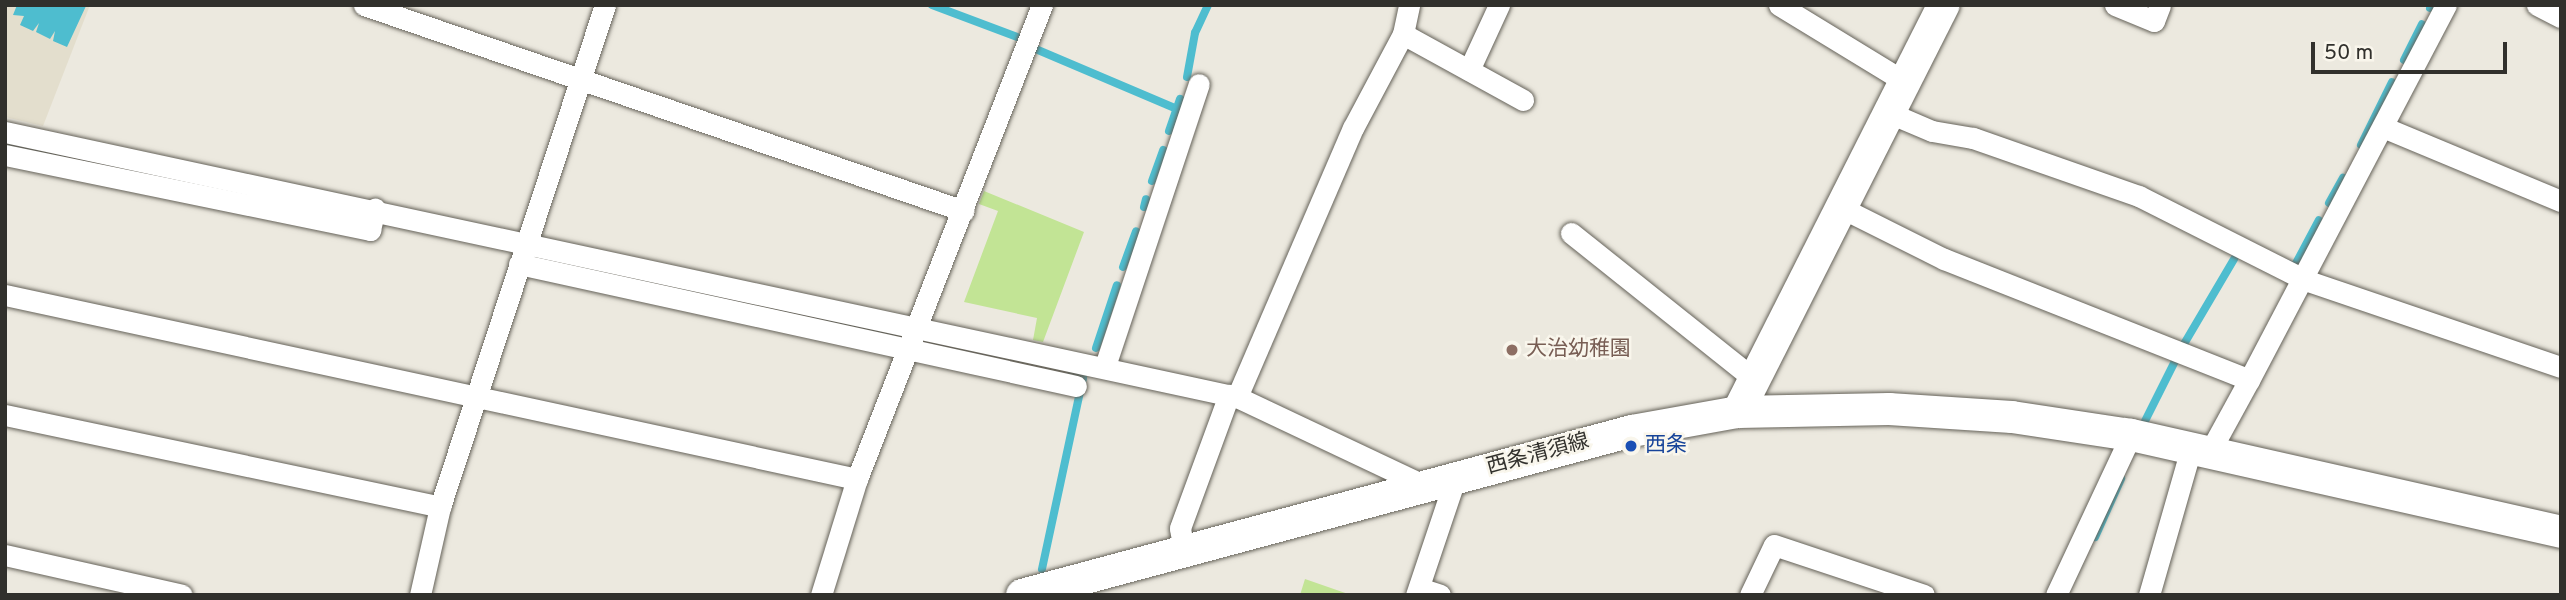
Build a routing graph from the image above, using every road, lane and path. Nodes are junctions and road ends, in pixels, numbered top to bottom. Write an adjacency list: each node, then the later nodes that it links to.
1 (364, 5): 12 (street)
2 (604, 5): 16 (street)
3 (1042, 5): 27 (street)
4 (1409, 5): 14 (street)
5 (1499, 5): 15 (street)
6 (1779, 5): 17 (street)
7 (1944, 5): 17 (main road)
8 (2115, 5): 9 (street)
9 (2160, 5)
10 (2446, 5): 21 (street)
11 (2538, 5): 13 (street)
12 (396, 10): 16 (street)
13 (2561, 17)
14 (1402, 34): 15 (street); 44 (street)
15 (1469, 70): 19 (street)
16 (580, 79): 27 (street); 29 (street)
17 (1907, 83): 20 (main road)
18 (1199, 84): 38 (street)
19 (1523, 100)
20 (1892, 114): 26 (main road); 31 (street)
21 (2383, 127): 24 (street); 31 (street)
22 (5, 132): 25 (street)
23 (5, 155): 25 (street)
24 (2561, 201)
25 (374, 209): 29 (street)
26 (1844, 209): 40 (main road); 41 (street)
27 (964, 211): 35 (street)
28 (1571, 233): 40 (street)
29 (527, 240): 30 (street); 33 (street)
30 (519, 264): 34 (street); 45 (street)
31 (2305, 280): 39 (street); 41 (street)
32 (5, 295): 45 (street)
33 (814, 304): 34 (street); 35 (street)
34 (808, 328): 36 (street)
35 (919, 328): 36 (street); 37 (street)
36 (910, 350): 42 (street); 51 (street)
37 (1057, 357): 38 (street); 42 (street)
38 (1105, 366): 44 (street)
39 (2561, 367)
40 (1755, 380): 46 (main road)
41 (2249, 380): 49 (street)
42 (1051, 381): 43 (street)
43 (1076, 386)
44 (1233, 396): 52 (street); 55 (street)
45 (476, 397): 51 (street); 53 (street)
46 (1738, 412): 48 (main road, 西条清須線); 50 (main road, 西条清須線)
47 (5, 415): 53 (street)
48 (2132, 435): 49 (main road, 西条清須線); 65 (street)
49 (2200, 451): 54 (main road, 西条清須線); 66 (street)
50 (1456, 476): 52 (main road, 西条清須線); 57 (street)
51 (857, 479): 61 (street)
52 (1423, 485): 55 (main road, 西条清須線)
53 (440, 508): 60 (street)
54 (2561, 532)
55 (1184, 551): 58 (main road, 西条清須線)
56 (5, 555): 59 (street)
57 (1417, 591): 62 (street)
58 (1043, 592)
59 (182, 595)
60 (421, 595)
61 (821, 595)
62 (1440, 595)
63 (1751, 595): 64 (street)
64 (1924, 595)
65 (2056, 595)
66 (2149, 595)

